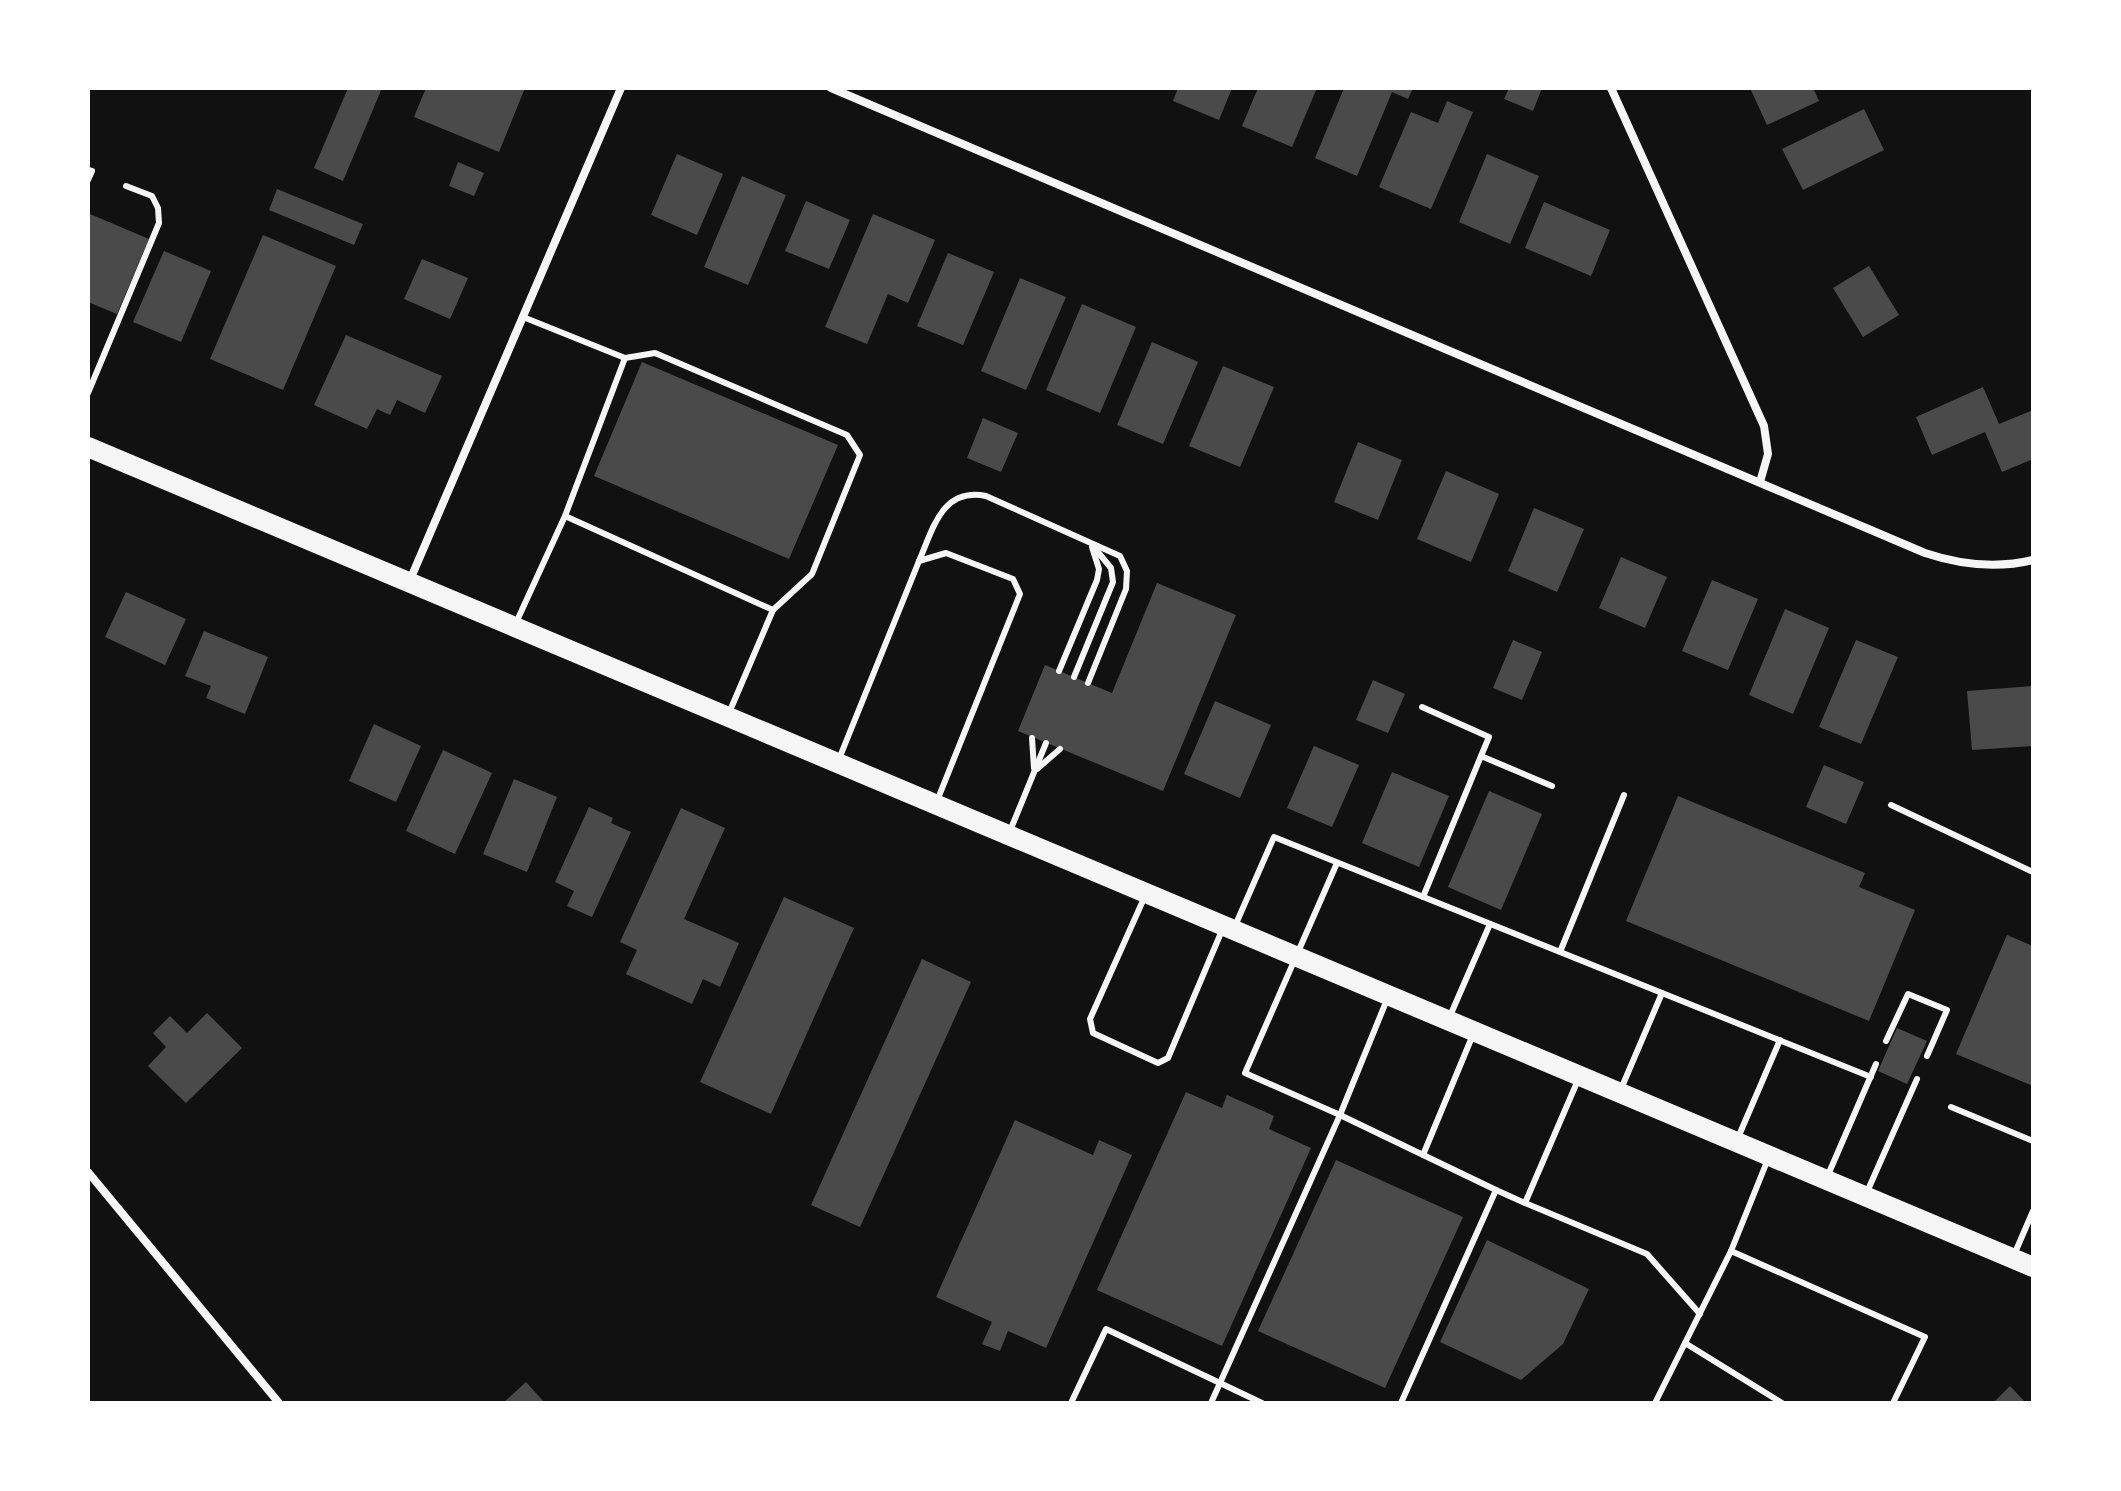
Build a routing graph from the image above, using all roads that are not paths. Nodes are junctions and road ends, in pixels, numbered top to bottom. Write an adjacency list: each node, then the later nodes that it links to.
1 (621, 88): 7 (street)
2 (831, 88): 11 (street)
3 (1611, 88): 11 (street)
4 (88, 170): 5 (lane)
5 (88, 180)
6 (126, 186): 9 (lane)
7 (523, 317): 8 (lane); 16 (street)
8 (625, 358): 12 (lane); 17 (lane)
9 (88, 393)
10 (88, 447): 16 (main road)
11 (1760, 482): 14 (street)
12 (565, 516): 17 (lane); 18 (lane)
13 (1091, 544): 15 (lane); 19 (lane); 20 (lane); 21 (lane)
14 (2033, 560)
15 (919, 561): 28 (lane); 32 (lane)
16 (409, 582): 18 (main road)
17 (773, 610): 23 (lane)
18 (514, 627): 23 (main road)
19 (1059, 671)
20 (1074, 677)
21 (1088, 683)
22 (1422, 707): 27 (lane)
23 (727, 717): 28 (main road)
24 (1032, 738): 29 (lane)
25 (1046, 743): 29 (lane)
26 (1060, 749): 29 (lane)
27 (1481, 756): 30 (lane); 38 (lane)
28 (838, 763): 32 (main road)
29 (1035, 772): 34 (lane)
30 (1552, 786)
31 (1624, 795): 41 (lane)
32 (936, 804): 34 (main road)
33 (1891, 805): 36 (lane)
34 (1009, 835): 37 (main road)
35 (1337, 863): 38 (lane); 40 (lane); 42 (lane)
36 (2033, 872)
37 (1146, 892): 40 (main road); 40 (lane)
38 (1423, 897): 39 (lane)
39 (1490, 924): 41 (lane); 45 (lane)
40 (1229, 927): 42 (main road)
41 (1560, 952): 43 (lane)
42 (1297, 956): 44 (main road); 56 (lane)
43 (1662, 993): 47 (lane); 54 (lane)
44 (1389, 995): 45 (main road); 56 (lane)
45 (1448, 1020): 46 (main road)
46 (1474, 1031): 51 (main road); 59 (lane)
47 (1780, 1040): 52 (lane); 58 (lane)
48 (1886, 1041): 49 (lane)
49 (1927, 1056)
50 (1876, 1064): 52 (lane)
51 (1580, 1076): 54 (main road); 65 (lane)
52 (1871, 1077): 62 (lane)
53 (1917, 1079): 64 (lane)
54 (1619, 1093): 58 (main road)
55 (1951, 1107): 57 (lane)
56 (1340, 1115): 59 (lane); 72 (lane)
57 (2033, 1141)
58 (1736, 1142): 60 (main road)
59 (1423, 1155): 63 (lane)
60 (1769, 1156): 62 (main road); 67 (lane)
61 (88, 1172): 73 (street)
62 (1826, 1180): 64 (main road)
63 (1496, 1190): 65 (lane); 77 (lane)
64 (1866, 1195): 68 (main road)
65 (1525, 1203): 70 (lane)
66 (2033, 1211): 68 (lane)
67 (1731, 1251): 70 (lane); 80 (lane)
68 (2013, 1258): 69 (main road)
69 (2033, 1267)
70 (1700, 1314): 71 (lane)
71 (1685, 1343): 78 (lane); 79 (lane)
72 (1220, 1383): 74 (lane); 75 (lane); 76 (lane)
73 (279, 1403)
74 (1071, 1403)
75 (1211, 1403)
76 (1262, 1403)
77 (1401, 1403)
78 (1655, 1403)
79 (1782, 1403)
80 (1893, 1403)

